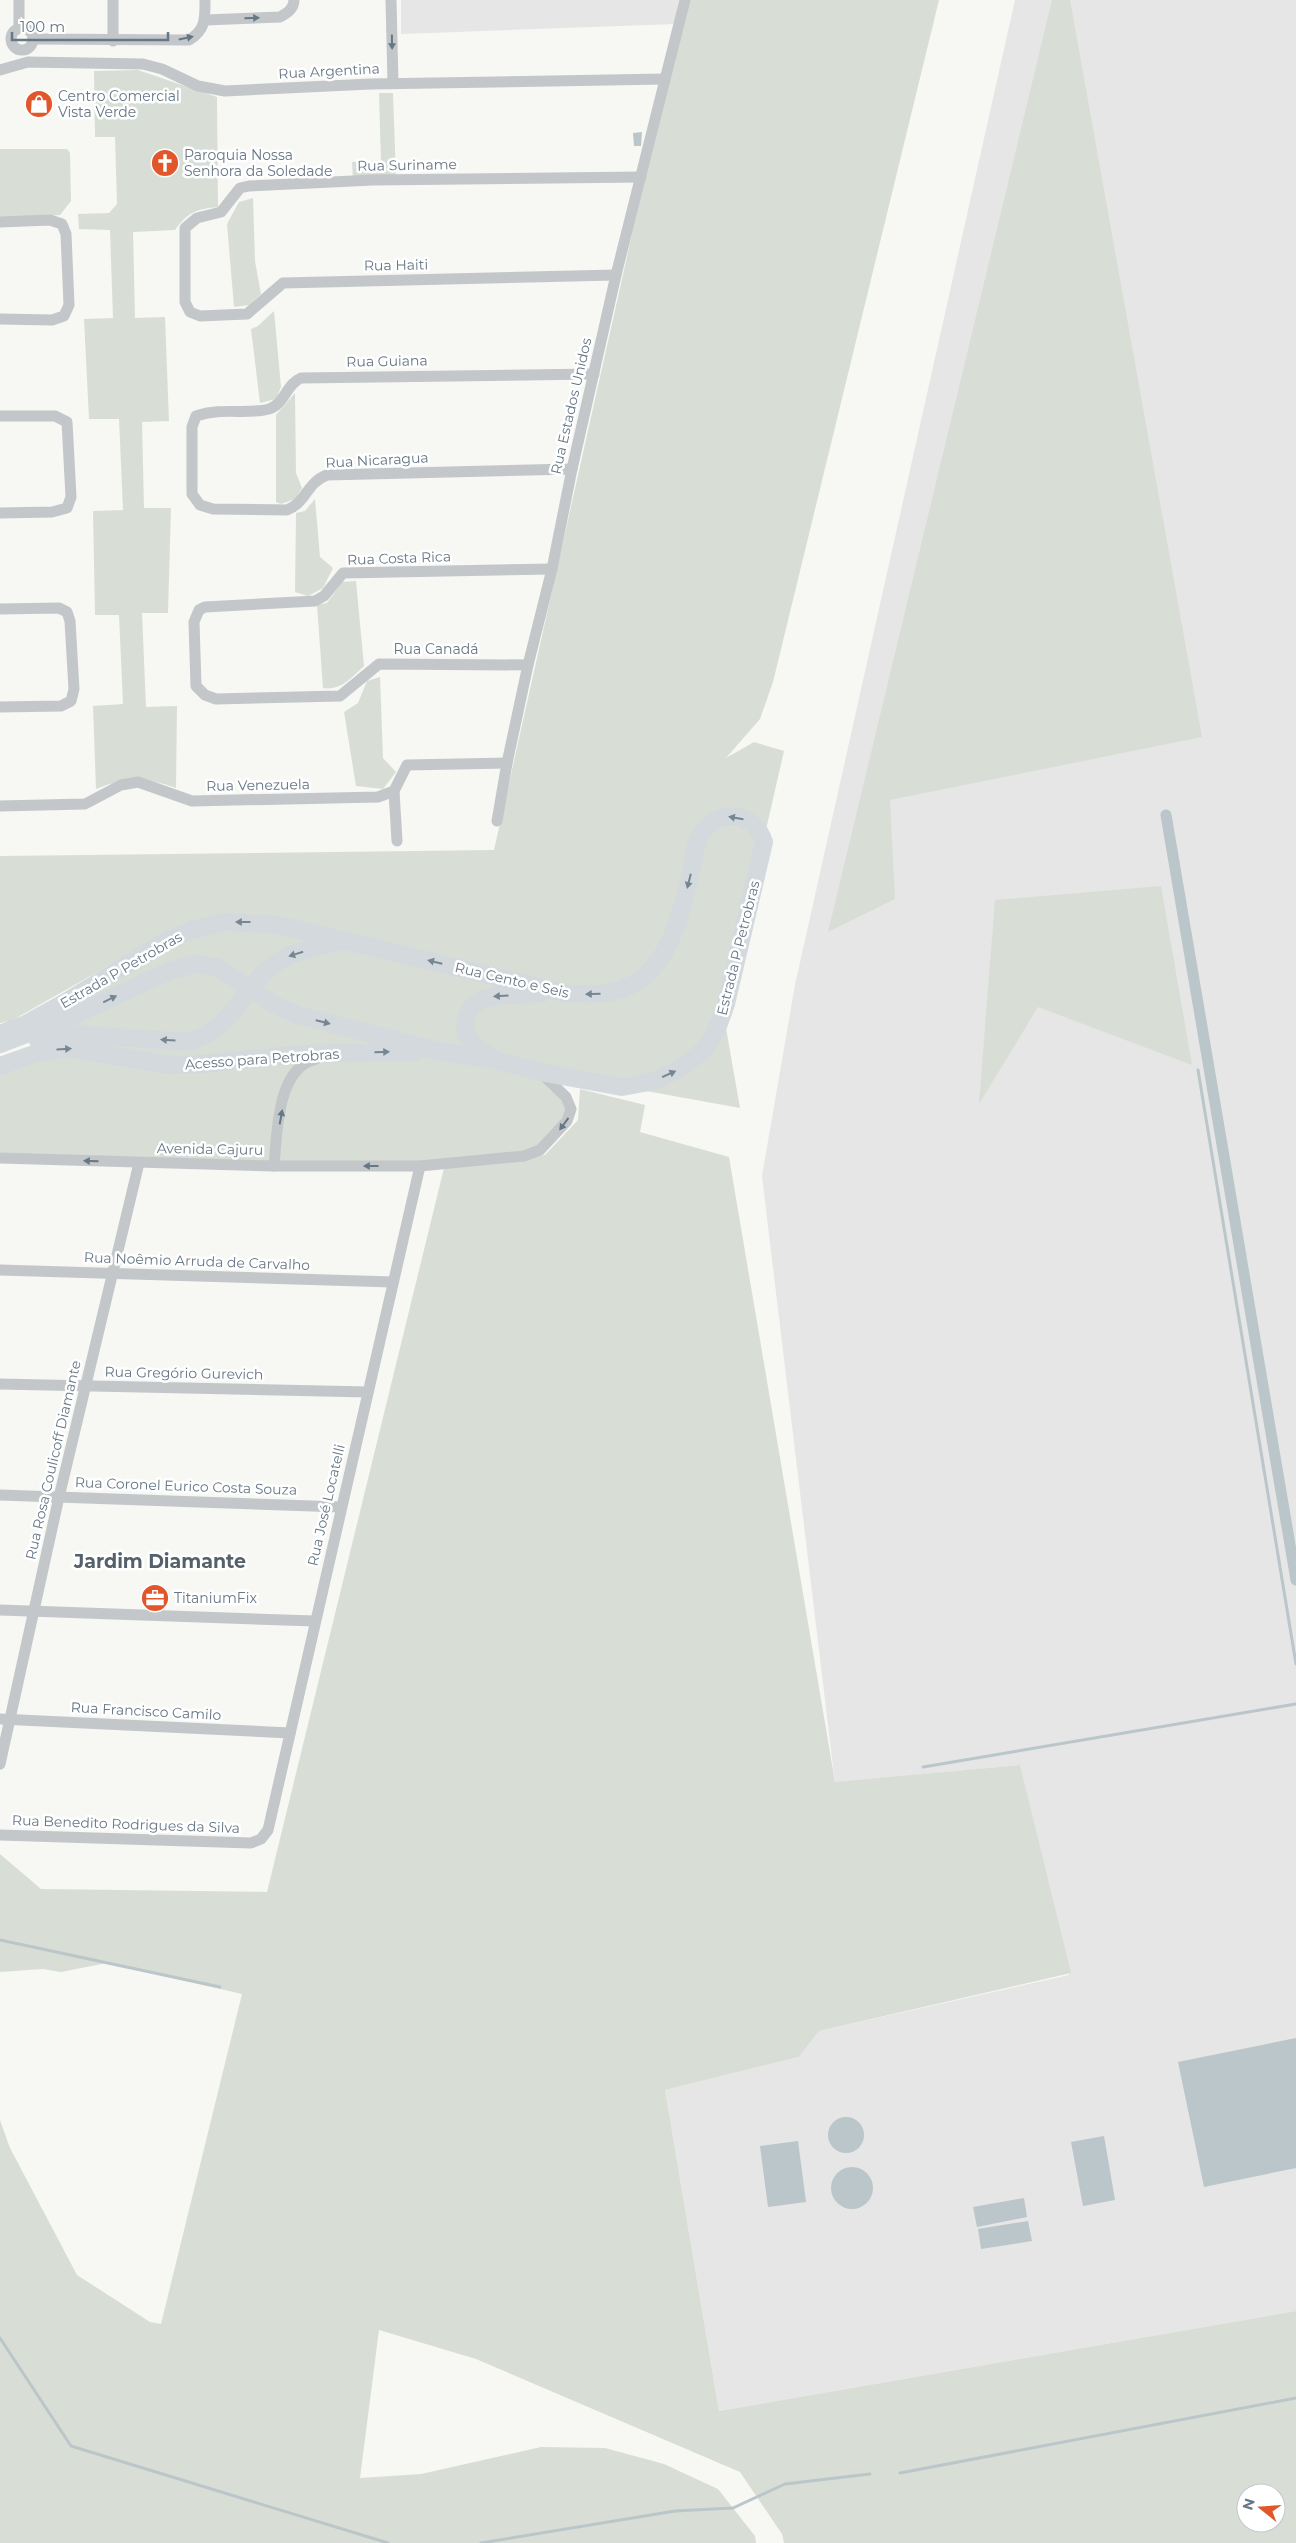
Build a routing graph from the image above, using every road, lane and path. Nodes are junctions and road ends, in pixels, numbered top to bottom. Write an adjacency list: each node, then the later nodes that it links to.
1 (19, 0): 8 (street)
2 (113, 0): 10 (street)
3 (205, 0): 7 (street)
4 (294, 0): 7 (street, one-way to 4)
5 (391, 0): 16 (street, one-way to 16)
6 (684, 0): 15 (street, Rua Estados Unidos)
7 (205, 20): 10 (street, one-way to 7)
8 (19, 28): 9 (street); 11 (street)
9 (33, 38): 10 (street); 12 (street)
10 (113, 41)
11 (5, 43): 12 (street)
12 (25, 50): 13 (street)
13 (28, 62): 14 (street, Rua Argentina); 16 (street, Rua Argentina)
14 (0, 70)
15 (666, 79): 16 (street, Rua Argentina); 17 (street, Rua Estados Unidos)
16 (393, 83)
17 (641, 177): 19 (street, Rua Estados Unidos); 20 (street, Rua Suriname)
18 (0, 222): 21 (street)
19 (616, 275): 20 (street, Rua Haiti); 22 (street, Rua Estados Unidos)
20 (190, 312)
21 (0, 319)
22 (594, 374): 24 (street, Rua Estados Unidos); 25 (street, Rua Guiana)
23 (0, 416): 26 (street)
24 (572, 469): 25 (street, Rua Nicaragua); 27 (street, Rua Estados Unidos)
25 (200, 504)
26 (0, 513)
27 (552, 569): 29 (street, Rua Estados Unidos); 30 (street, Rua Costa Rica)
28 (0, 609): 31 (street)
29 (528, 665): 30 (street, Rua Canadá); 32 (street, Rua Estados Unidos)
30 (205, 695)
31 (0, 707)
32 (507, 764): 33 (street); 35 (street, Rua Estados Unidos)
33 (394, 791): 34 (street, Rua Venezuela); 37 (street)
34 (0, 806)
35 (497, 821)
36 (701, 834): 39 (main road, Rua Cento e Seis, one-way to 39); 48 (main road, Estrada P Petrobras, one-way to 36)
37 (397, 841)
38 (343, 940): 39 (main road, Rua Cento e Seis, one-way to 38); 40 (main road, Estrada P Petrobras, one-way to 40); 44 (main road, one-way to 44)
39 (567, 994): 45 (main road, one-way to 45)
40 (0, 1034)
41 (0, 1044): 42 (main road, Acesso para Petrobras, one-way to 42)
42 (439, 1051): 43 (main road, Acesso para Petrobras, one-way to 42); 45 (main road, Acesso para Petrobras)
43 (343, 1053): 46 (main road, Acesso para Petrobras, one-way to 43); 51 (street, one-way to 43)
44 (0, 1055)
45 (496, 1060): 47 (main road, Acesso para Petrobras)
46 (0, 1066)
47 (540, 1072): 48 (main road, Acesso para Petrobras); 52 (street, Avenida Cajuru, one-way to 52)
48 (622, 1087)
49 (0, 1158): 50 (street, Avenida Cajuru, one-way to 49)
50 (139, 1162): 51 (street, Avenida Cajuru); 54 (street, Rua Rosa Coulicoff Diamante)
51 (274, 1166): 52 (street, Avenida Cajuru, one-way to 51)
52 (420, 1166): 55 (street, Rua José Locatelli)
53 (0, 1270): 54 (street, Rua Noêmio Arruda de Carvalho)
54 (112, 1272): 55 (street, Rua Noêmio Arruda de Carvalho); 57 (street, Rua Rosa Coulicoff Diamante)
55 (393, 1282): 58 (street, Rua José Locatelli)
56 (0, 1384): 57 (street, Rua Gregório Gurevich)
57 (85, 1386): 58 (street, Rua Gregório Gurevich); 60 (street, Rua Rosa Coulicoff Diamante)
58 (368, 1392): 61 (street, Rua José Locatelli)
59 (0, 1495): 60 (street, Rua Coronel Eurico Costa Souza)
60 (60, 1497): 61 (street, Rua Coronel Eurico Costa Souza); 63 (street, Rua Rosa Coulicoff Diamante)
61 (341, 1507): 64 (street, Rua José Locatelli)
62 (0, 1610): 63 (street)
63 (34, 1610): 64 (street); 65 (street, Rua Rosa Coulicoff Diamante)
64 (314, 1621): 66 (street, Rua José Locatelli)
65 (5, 1719): 66 (street, Rua Francisco Camilo); 67 (street, Rua Rosa Coulicoff Diamante)
66 (290, 1733): 69 (street, Rua José Locatelli)
67 (0, 1764)
68 (0, 1835): 69 (street, Rua Benedito Rodrigues da Silva)
69 (251, 1842)

